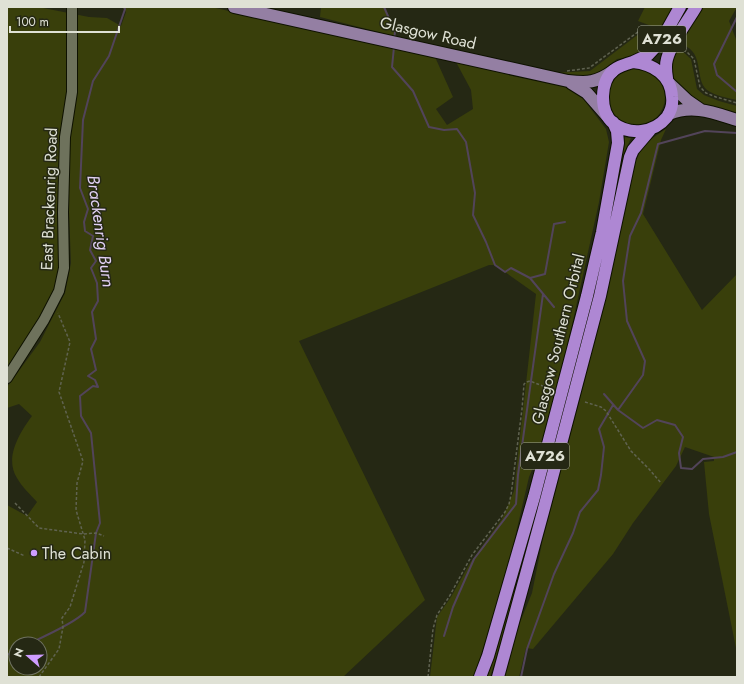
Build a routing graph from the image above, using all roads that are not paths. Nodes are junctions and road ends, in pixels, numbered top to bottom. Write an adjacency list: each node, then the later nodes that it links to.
1 (72, 7): 15 (lane, East Brackenrig Road)
2 (234, 7): 5 (main road, Glasgow Road)
3 (680, 7): 6 (highway, A726)
4 (696, 7): 9 (highway, A726)
5 (278, 12): 8 (main road, Glasgow Road)
6 (633, 62): 7 (highway, A726); 9 (highway, A726)
7 (613, 71): 8 (main road, Glasgow Road); 13 (highway, A726)
8 (566, 76): 13 (main road, Glasgow Road)
9 (668, 81): 10 (main road); 11 (highway, A726)
10 (701, 110): 11 (main road); 12 (main road)
11 (669, 114): 14 (highway, A726)
12 (737, 120)
13 (611, 121): 14 (highway); 16 (highway, Glasgow Southern Orbital / A726)
14 (650, 130): 17 (highway, Glasgow Southern Orbital / A726)
15 (7, 378)
16 (480, 677)
17 (498, 677)

